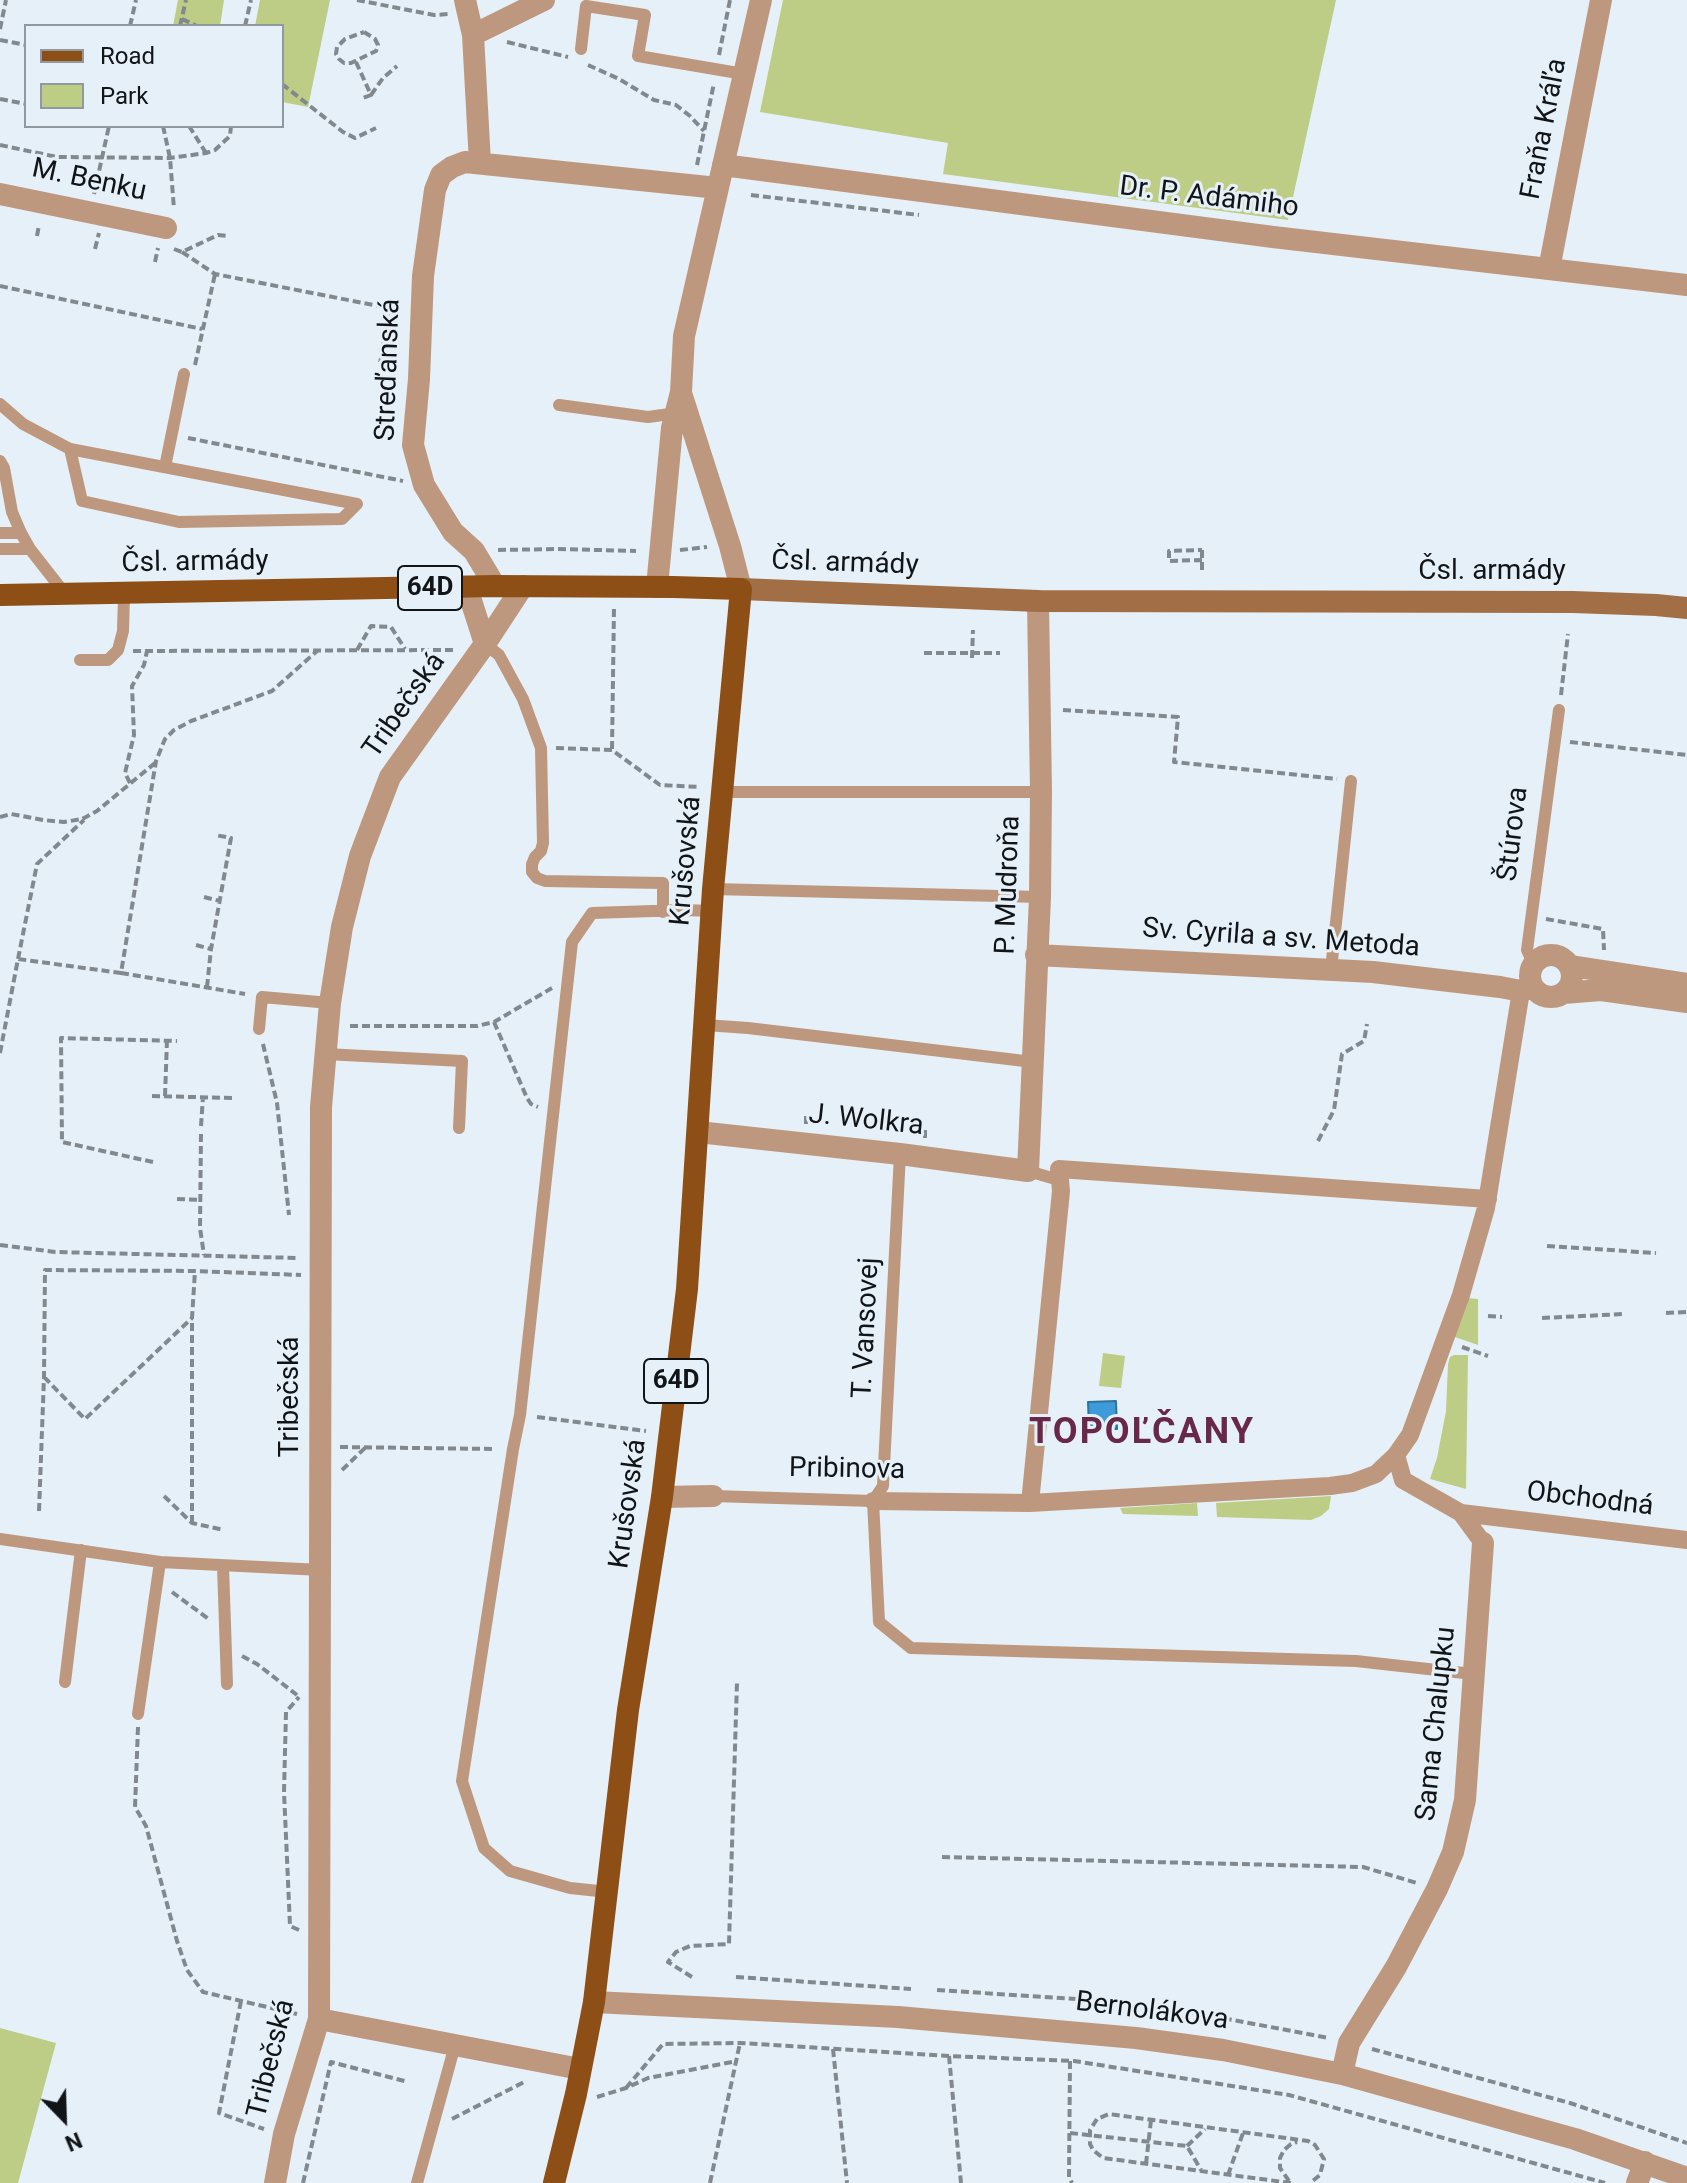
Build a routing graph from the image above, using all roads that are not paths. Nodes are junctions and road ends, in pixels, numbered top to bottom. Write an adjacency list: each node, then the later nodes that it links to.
1 (544, 0): 5 (street)
2 (761, 0): 7 (street)
3 (1601, 0): 13 (street, Fraňa Kráľa)
4 (466, 6): 5 (street)
5 (473, 35): 8 (street)
6 (578, 54): 7 (lane)
7 (744, 74): 9 (street)
8 (480, 163): 10 (street, Streďanská); 28 (street, Streďanská)
9 (723, 165): 10 (street); 13 (street, Dr. P. Adámiho)
10 (718, 188): 16 (street)
11 (0, 194): 12 (street, M. Benku)
12 (166, 228)
13 (1549, 269): 14 (street, Dr. P. Adámiho)
14 (1687, 285)
15 (189, 373): 21 (lane)
16 (679, 402): 18 (lane); 30 (street); 32 (street)
17 (0, 404): 19 (lane)
18 (559, 405)
19 (70, 449): 21 (lane); 21 (lane)
20 (0, 461): 22 (lane)
21 (165, 467)
22 (4, 492): 23 (lane)
23 (6, 512): 25 (lane)
24 (0, 533): 25 (lane)
25 (21, 533): 27 (lane)
26 (0, 549): 27 (lane)
27 (30, 549): 34 (lane)
28 (495, 586): 29 (main road, Čsl. armády / 64D); 31 (main road, Čsl. armády / 64D)
29 (523, 586): 30 (main road, Čsl. armády / 64D); 38 (street, Tribečská)
30 (657, 587): 32 (main road, Čsl. armády / 64D)
31 (467, 588): 35 (main road, Čsl. armády / 64D); 38 (street, Tribečská)
32 (741, 589): 36 (main road, Čsl. armády); 42 (main road, Krušovská / 64D)
33 (0, 595): 34 (main road, Čsl. armády / 64D)
34 (66, 595): 35 (main road, Čsl. armády / 64D)
35 (124, 595): 39 (lane)
36 (1038, 601): 37 (main road, Čsl. armády); 43 (street, P. Mudroňa)
37 (1687, 608)
38 (485, 644): 46 (lane); 55 (street, Tribečská)
39 (80, 660)
40 (1559, 710): 48 (lane, Štúrova)
41 (1351, 781): 50 (lane)
42 (722, 792): 43 (lane); 45 (main road, Krušovská / 64D)
43 (1041, 792): 44 (street, P. Mudroňa)
44 (1040, 897): 45 (lane); 47 (street, P. Mudroňa)
45 (713, 900): 46 (lane); 56 (main road, Krušovská / 64D)
46 (663, 912): 83 (lane)
47 (1036, 955): 50 (street, Sv. Cyrila a sv. Metoda); 59 (street, P. Mudroňa)
48 (1533, 963): 49 (street); 52 (street)
49 (1571, 966): 51 (street); 53 (street)
50 (1331, 970): 52 (street, Sv. Cyrila a sv. Metoda)
51 (1687, 984)
52 (1529, 991): 53 (street, Sv. Cyrila a sv. Metoda); 65 (street)
53 (1564, 993): 54 (street, Sv. Cyrila a sv. Metoda)
54 (1687, 1002)
55 (330, 1003): 57 (lane); 58 (street, Tribečská)
56 (705, 1025): 59 (lane); 61 (main road, Krušovská / 64D)
57 (259, 1029)
58 (325, 1054): 60 (lane); 78 (street, Tribečská)
59 (1033, 1062): 63 (street, P. Mudroňa)
60 (459, 1128)
61 (698, 1132): 62 (street, J. Wolkra); 68 (main road, Krušovská / 64D)
62 (900, 1154): 63 (street, J. Wolkra); 69 (lane, T. Vansovej)
63 (1028, 1171): 64 (lane)
64 (1059, 1180): 65 (street); 70 (street)
65 (1487, 1203): 66 (street)
66 (1396, 1455): 70 (street, Pribinova); 71 (street)
67 (713, 1496): 68 (street, Pribinova); 69 (lane, Pribinova)
68 (662, 1497): 83 (main road, Krušovská / 64D)
69 (873, 1501): 70 (street, Pribinova); 79 (lane, T. Vansovej)
70 (1030, 1503)
71 (1461, 1513): 73 (street, Obchodná); 74 (street)
72 (0, 1539): 75 (lane)
73 (1687, 1540)
74 (1483, 1543): 79 (street, Sama Chalupku)
75 (81, 1550): 76 (lane); 80 (lane)
76 (160, 1562): 77 (lane); 82 (lane)
77 (223, 1566): 78 (lane); 81 (lane)
78 (321, 1570): 85 (street, Tribečská)
79 (1473, 1674): 88 (street, Sama Chalupku)
80 (65, 1682)
81 (227, 1684)
82 (138, 1714)
83 (608, 1892): 84 (main road, Krušovská / 64D)
84 (594, 2002): 87 (main road, Krušovská / 64D); 88 (street, Bernolákova)
85 (319, 2019): 86 (street); 91 (street, Tribečská)
86 (455, 2045): 87 (street); 92 (lane)
87 (580, 2069): 93 (main road, Krušovská / 64D)
88 (1342, 2074): 89 (street, Bernolákova)
89 (1641, 2173): 90 (street, Bernolákova)
90 (1687, 2178)
91 (275, 2183)
92 (417, 2183)
93 (554, 2183)

